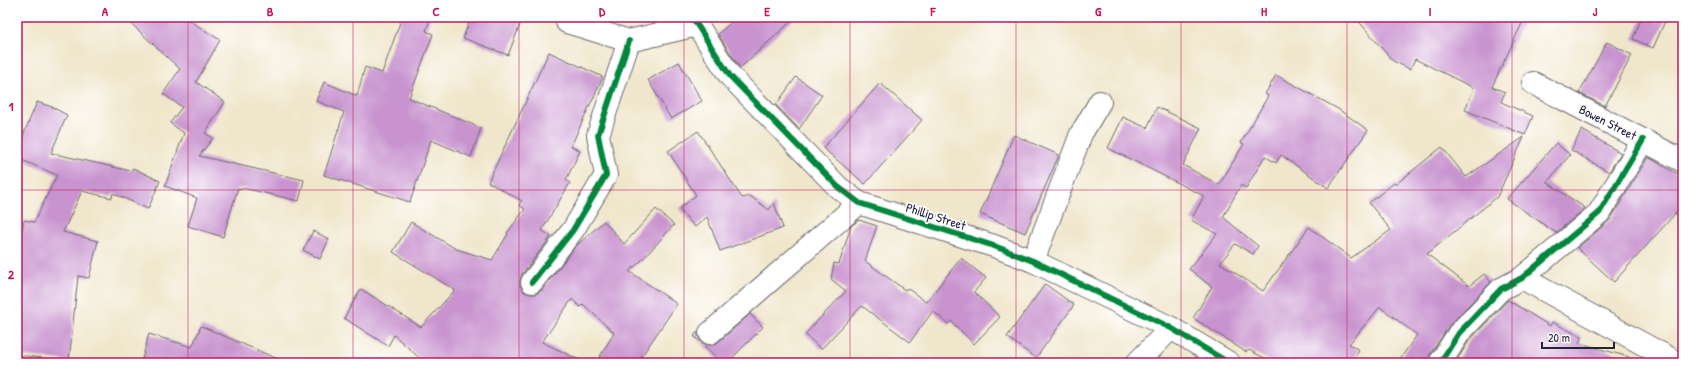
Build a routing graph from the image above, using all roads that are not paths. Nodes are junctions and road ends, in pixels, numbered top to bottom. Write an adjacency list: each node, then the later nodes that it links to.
1 (695, 21): 3 (street); 8 (street, Phillip Street)
2 (567, 22): 3 (street)
3 (629, 40): 11 (street)
4 (1533, 83): 6 (street, Bowen Street)
5 (1100, 102): 9 (street)
6 (1643, 140): 7 (street, Bowen Street); 10 (street)
7 (1683, 161)
8 (859, 203): 9 (street, Phillip Street); 13 (street)
9 (1033, 262): 12 (street, Phillip Street)
10 (1522, 278): 16 (street); 17 (street)
11 (532, 282)
12 (1172, 328): 14 (street); 15 (street, Phillip Street)
13 (710, 333)
14 (1137, 363)
15 (1229, 363)
16 (1440, 363)
17 (1678, 363)

